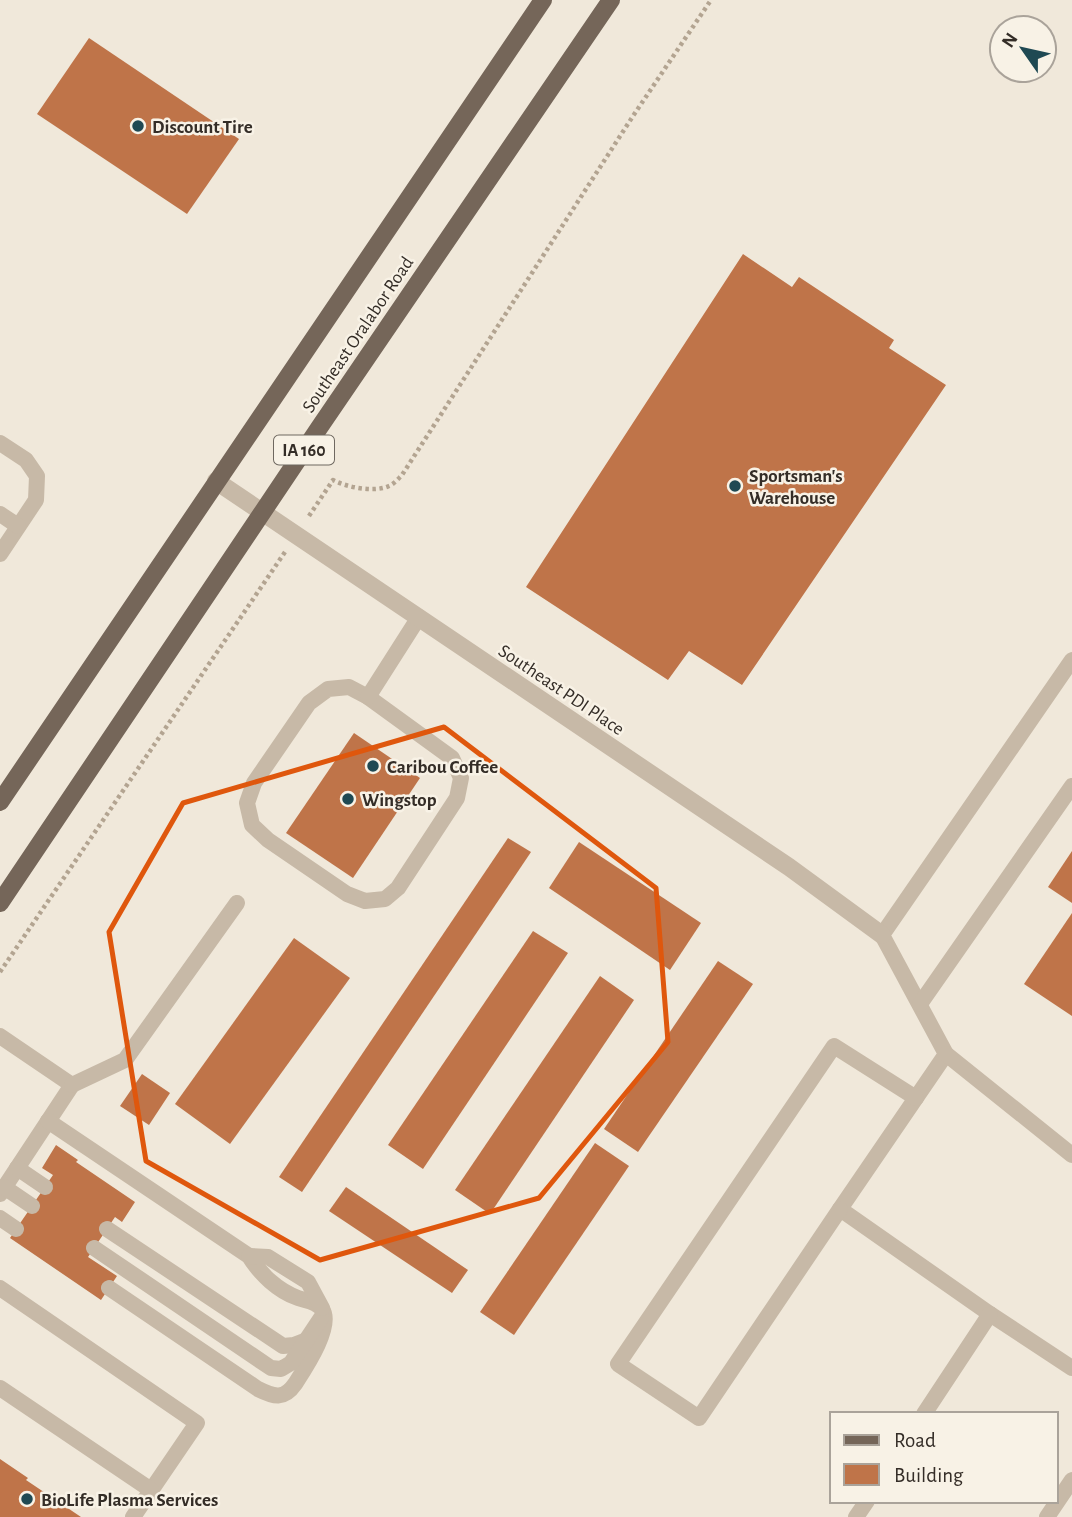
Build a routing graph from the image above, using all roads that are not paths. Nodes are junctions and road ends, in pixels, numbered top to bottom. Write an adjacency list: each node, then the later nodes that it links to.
1 (543, 0): 4 (main road, Southeast Oralabor Road / IA 160)
2 (611, 0): 5 (main road, Southeast Oralabor Road / IA 160)
3 (0, 443): 7 (lane)
4 (216, 481): 5 (street, Southeast PDI Place); 13 (main road, Southeast Oralabor Road / IA 160)
5 (263, 512): 9 (street, Southeast PDI Place); 14 (main road, Southeast Oralabor Road / IA 160)
6 (0, 514): 7 (lane)
7 (18, 526): 8 (lane)
8 (0, 554)
9 (419, 617): 11 (lane); 16 (street, Southeast PDI Place)
10 (1072, 660): 16 (lane)
11 (368, 697): 11 (lane)
12 (1072, 786): 17 (lane)
13 (0, 802)
14 (0, 903)
15 (237, 903): 20 (lane)
16 (882, 934): 17 (lane)
17 (920, 1004): 19 (lane)
18 (0, 1036): 20 (lane)
19 (946, 1054): 21 (lane); 23 (lane)
20 (72, 1085): 22 (lane)
21 (916, 1098): 28 (lane); 28 (lane)
22 (48, 1121): 24 (lane); 35 (lane)
23 (1072, 1155)
24 (17, 1168): 25 (lane); 26 (lane)
25 (45, 1187)
26 (2, 1191): 27 (lane)
27 (32, 1206)
28 (840, 1209): 36 (lane)
29 (0, 1218): 30 (lane)
30 (16, 1229)
31 (107, 1229): 37 (lane)
32 (94, 1248): 37 (lane)
33 (0, 1288): 42 (lane)
34 (109, 1288): 35 (lane)
35 (323, 1311): 37 (lane)
36 (990, 1314): 38 (lane); 40 (lane)
37 (307, 1340)
38 (1072, 1368)
39 (0, 1388): 42 (lane)
40 (925, 1412)
41 (1072, 1480): 43 (lane)
42 (151, 1490): 44 (lane)
43 (1058, 1501)
44 (133, 1517)

